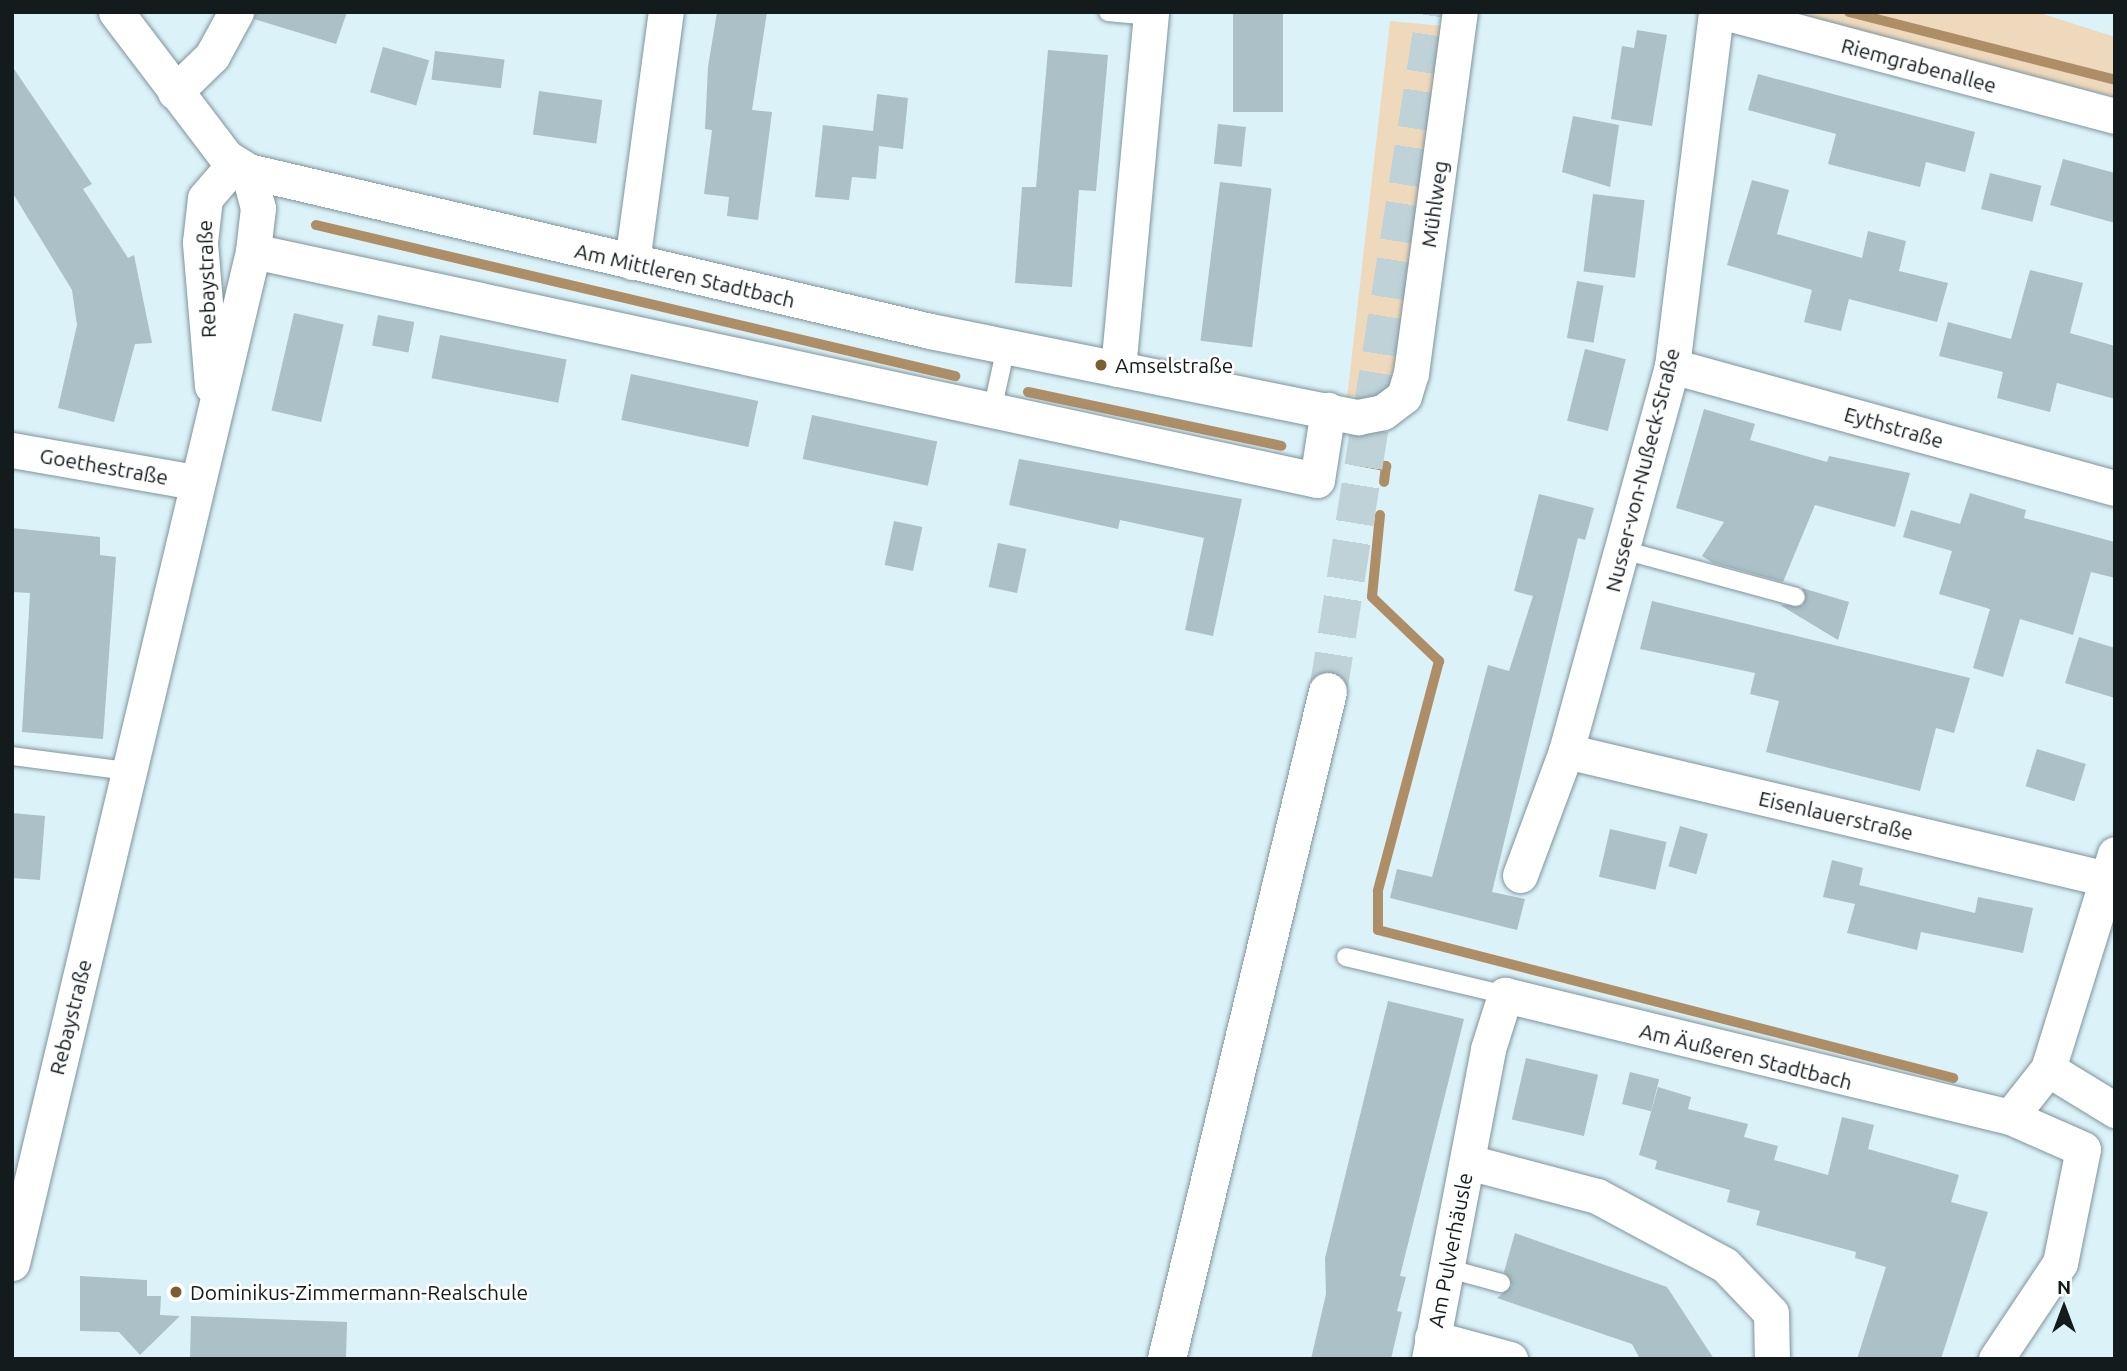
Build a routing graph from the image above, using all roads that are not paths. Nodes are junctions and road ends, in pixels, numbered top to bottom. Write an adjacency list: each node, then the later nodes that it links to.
1 (116, 12): 9 (street, Am Mittleren Stadtbach)
2 (236, 12): 9 (street)
3 (666, 12): 13 (street)
4 (1108, 12): 8 (lane)
5 (1460, 12): 17 (street, Mühlweg)
6 (1716, 12): 15 (street, Nusser-von-Nußeck-Straße)
7 (1724, 12): 10 (street, Riemgrabenallee)
8 (1151, 14): 16 (street)
9 (175, 92): 11 (street, Am Mittleren Stadtbach)
10 (2115, 116)
11 (248, 171): 12 (street, Rebaystraße); 13 (street, Am Mittleren Stadtbach); 18 (street, Rebaystraße)
12 (253, 251): 18 (street, Rebaystraße); 20 (street)
13 (632, 262): 14 (street, Am Mittleren Stadtbach)
14 (1006, 347): 16 (street, Am Mittleren Stadtbach); 20 (lane)
15 (1672, 366): 23 (street, Eythstraße); 24 (street, Nusser-von-Nußeck-Straße)
16 (1118, 369): 19 (street, Am Mittleren Stadtbach)
17 (1404, 396): 19 (street, Am Mittleren Stadtbach)
18 (215, 407): 22 (street, Rebaystraße)
19 (1328, 410): 20 (street)
20 (992, 411)
21 (12, 450): 22 (street, Goethestraße)
22 (196, 482): 29 (street, Rebaystraße)
23 (2115, 488)
24 (1623, 550): 25 (lane); 27 (street, Nusser-von-Nußeck-Straße)
25 (1796, 597)
26 (1328, 692): 44 (main road)
27 (1566, 751): 30 (street, Eisenlauerstraße); 31 (street, Nusser-von-Nußeck-Straße)
28 (12, 756): 29 (lane)
29 (127, 771): 40 (street, Rebaystraße)
30 (2111, 867): 34 (street)
31 (1520, 875)
32 (1346, 957): 33 (lane, Am Äußeren Stadtbach)
33 (1505, 995): 37 (street, Am Äußeren Stadtbach); 39 (street, Am Pulverhäusle)
34 (2048, 1069): 35 (street); 37 (street)
35 (2115, 1110)
36 (2115, 1116): 38 (street)
37 (2010, 1117): 38 (street, Am Äußeren Stadtbach)
38 (2083, 1149): 47 (street)
39 (1468, 1162): 41 (street, Am Pulverhäusle); 46 (street, Am Pulverhäusle)
40 (12, 1263)
41 (1446, 1268): 42 (lane); 43 (street, Am Pulverhäusle)
42 (1502, 1283)
43 (1431, 1348): 45 (street, Am Pulverhäusle)
44 (1167, 1359)
45 (1510, 1359)
46 (1772, 1359)
47 (1997, 1359)

